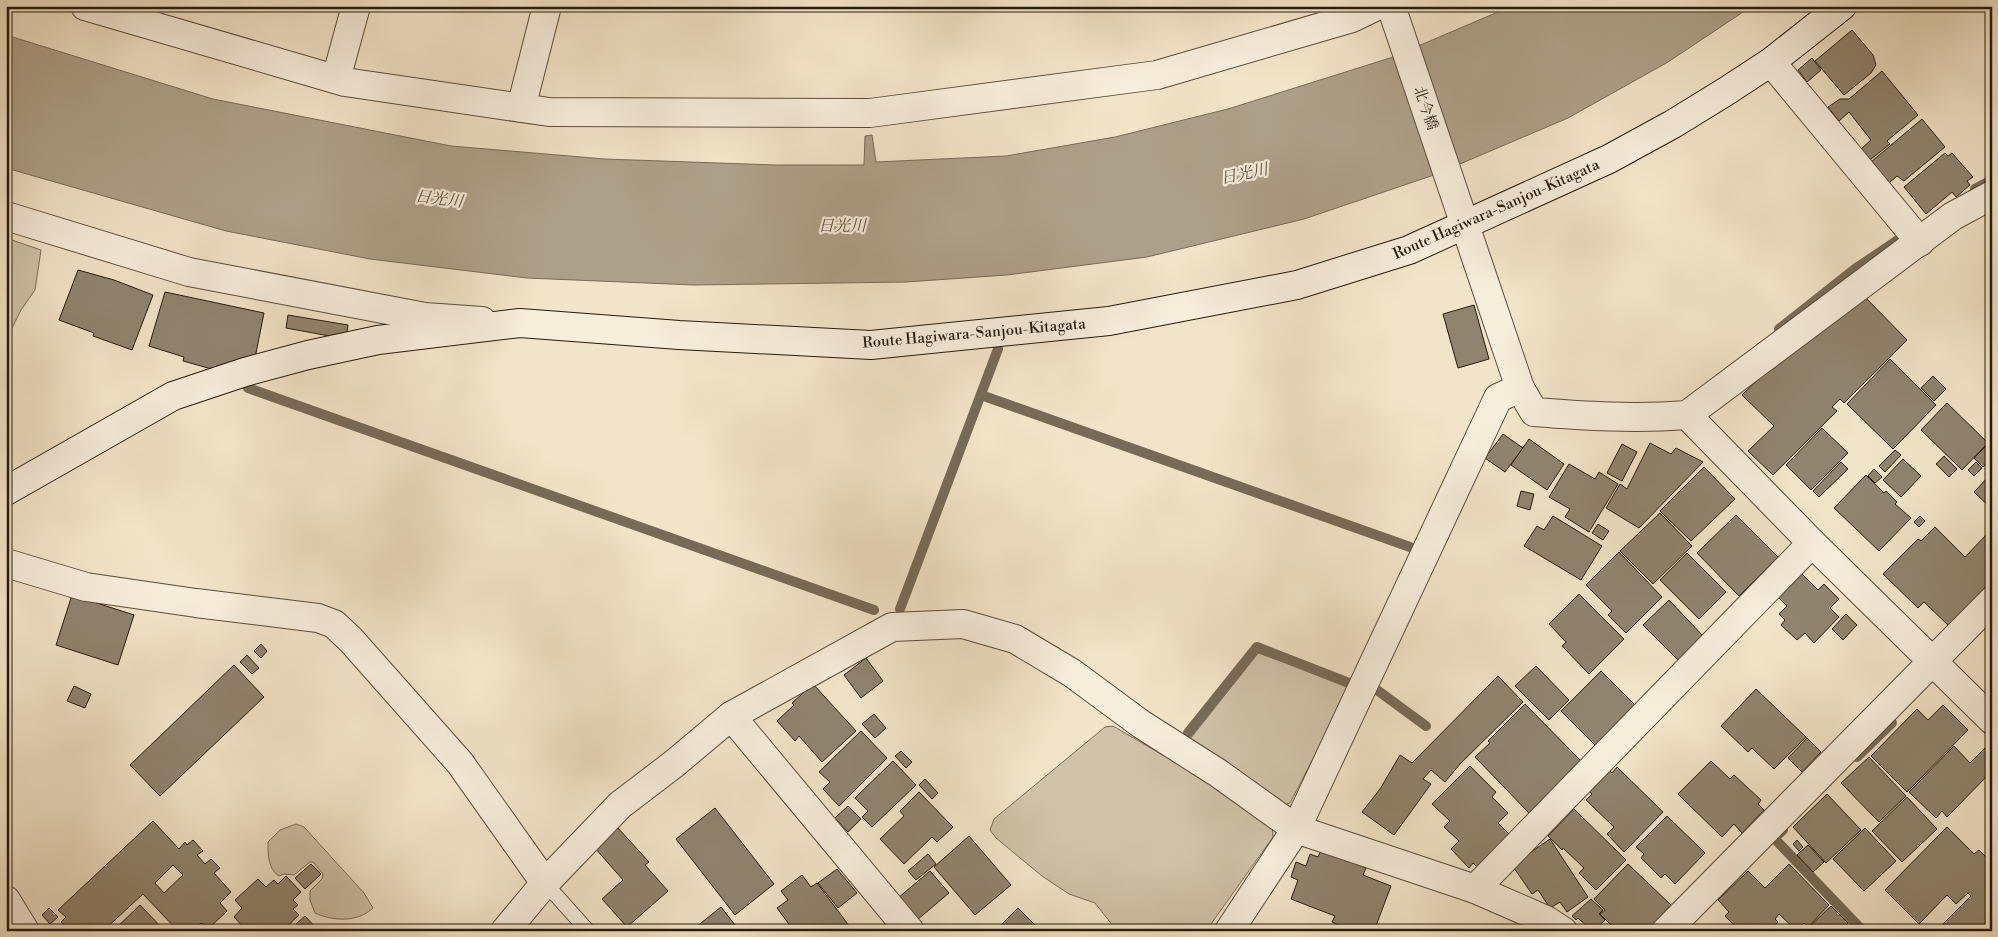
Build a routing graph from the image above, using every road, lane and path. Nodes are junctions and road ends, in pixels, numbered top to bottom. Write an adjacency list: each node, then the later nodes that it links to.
1 (85, 6): 8 (street)
2 (356, 6): 8 (street)
3 (547, 6): 9 (street)
4 (1377, 6): 9 (street)
5 (1391, 6): 12 (street, 北今橋)
6 (1842, 6): 7 (street, Route Hagiwara-Sanjou-Kitagata)
7 (1771, 62): 12 (street, Route Hagiwara-Sanjou-Kitagata); 13 (street)
8 (336, 79): 9 (street)
9 (521, 108)
10 (1992, 195): 13 (street)
11 (6, 216): 14 (street)
12 (1463, 216): 14 (street, Route Hagiwara-Sanjou-Kitagata); 15 (street, 北今橋)
13 (1920, 242): 16 (street)
14 (520, 323): 17 (street, Route Hagiwara-Sanjou-Kitagata)
15 (1520, 388): 16 (street, 北今橋); 24 (street)
16 (1686, 415): 18 (street)
17 (6, 491)
18 (1812, 543): 21 (street); 26 (street)
19 (6, 564): 25 (street)
20 (1992, 601): 21 (street)
21 (1931, 663): 23 (street); 34 (street)
22 (731, 716): 24 (street); 25 (street); 31 (street)
23 (1992, 720)
24 (1296, 828): 26 (street); 32 (street)
25 (545, 883): 29 (street); 30 (lane)
26 (1475, 889): 33 (street)
27 (6, 900): 28 (street)
28 (25, 931)
29 (505, 931)
30 (588, 931)
31 (910, 931)
32 (1229, 931)
33 (1563, 931)
34 (1666, 931)

